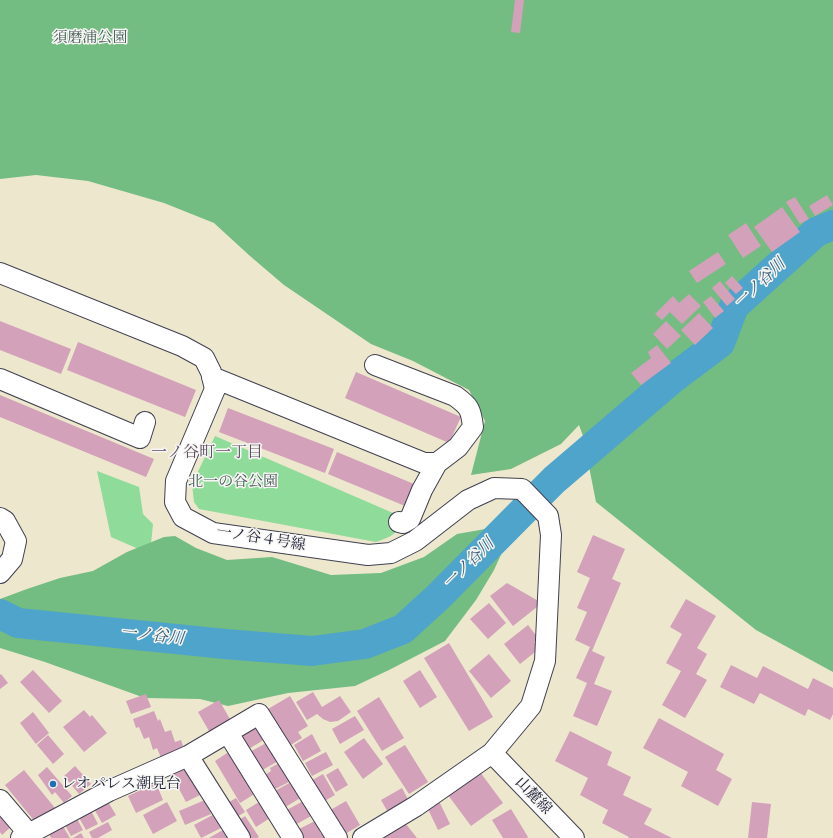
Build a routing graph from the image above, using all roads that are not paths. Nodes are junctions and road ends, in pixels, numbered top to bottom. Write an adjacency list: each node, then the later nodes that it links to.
1 (0, 273): 3 (street, 一ノ谷４号線)
2 (375, 364): 6 (street)
3 (212, 377): 6 (street); 11 (street, 一ノ谷４号線)
4 (0, 379): 5 (street)
5 (145, 422)
6 (437, 464): 8 (street)
7 (0, 518): 9 (street)
8 (399, 522)
9 (0, 573)
10 (228, 733): 12 (street); 16 (street); 17 (street)
11 (492, 753): 18 (street); 19 (street, 山麓線)
12 (188, 756): 14 (street); 15 (street)
13 (0, 800): 14 (street)
14 (34, 835)
15 (240, 838)
16 (293, 838)
17 (337, 838)
18 (363, 838)
19 (574, 838)

